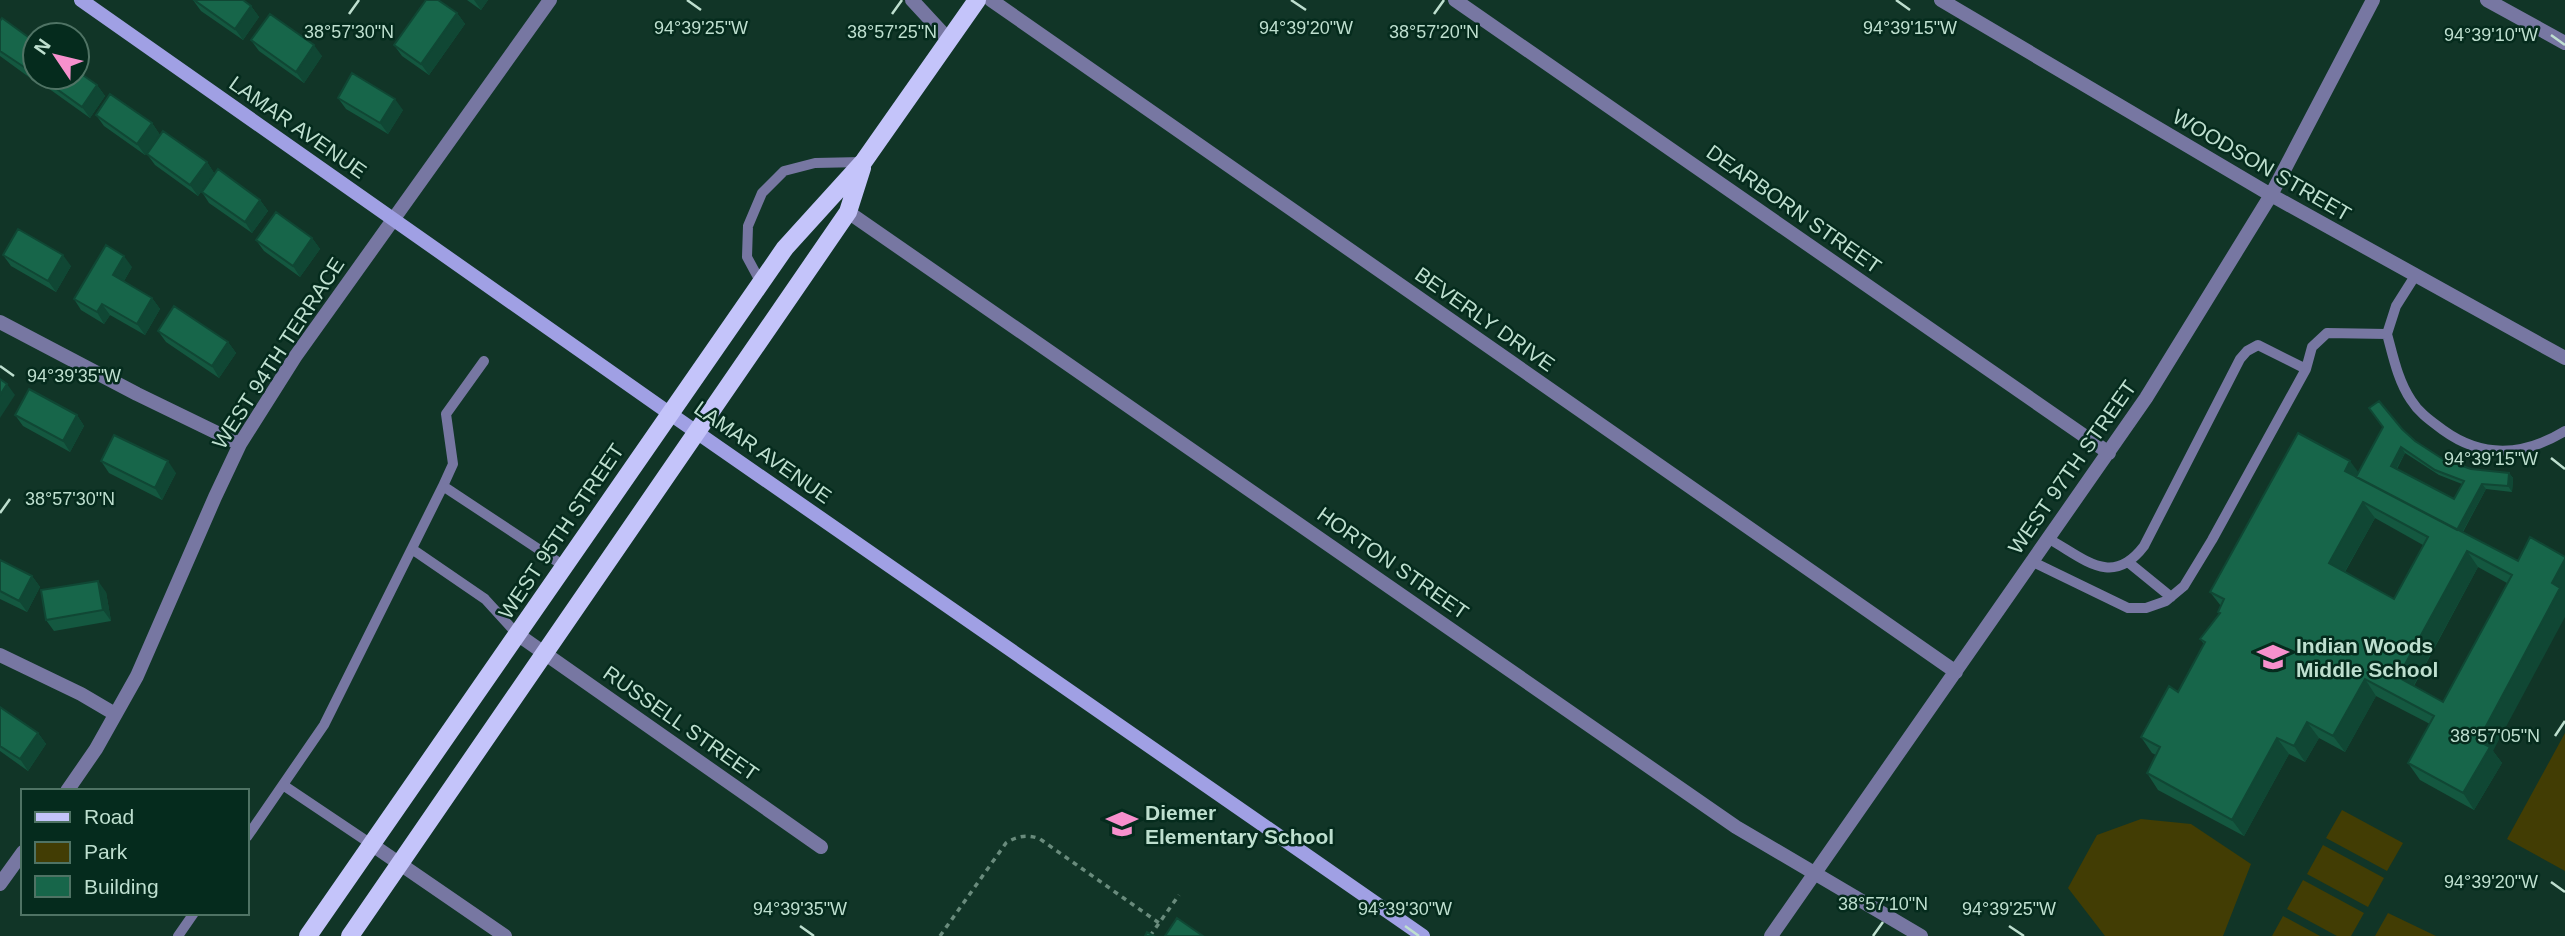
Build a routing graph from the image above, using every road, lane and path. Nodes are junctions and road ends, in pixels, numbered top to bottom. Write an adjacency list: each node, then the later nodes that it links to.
1 (81, 0): 15 (street, LAMAR AVENUE)
2 (550, 0): 15 (street, WEST 94TH TERRACE)
3 (912, 0): 10 (street)
4 (977, 0): 10 (main road, WEST 95TH STREET)
5 (991, 0): 38 (street, BEVERLY DRIVE)
6 (1455, 0): 27 (street, DEARBORN STREET)
7 (1941, 0): 13 (street, WOODSON STREET)
8 (2372, 0): 13 (street, WEST 97TH STREET)
9 (2487, 0): 11 (street)
10 (949, 40): 12 (main road, WEST 95TH STREET)
11 (2565, 43)
12 (864, 162): 14 (main road, WEST 95TH STREET); 17 (main road, WEST 95TH STREET); 17 (lane)
13 (2271, 195): 16 (street, WOODSON STREET); 27 (street, WEST 97TH STREET)
14 (848, 212): 25 (main road, WEST 95TH STREET); 47 (street, HORTON STREET)
15 (392, 219): 23 (street, LAMAR AVENUE); 26 (street, WEST 94TH TERRACE)
16 (2415, 276): 19 (lane); 20 (street, WOODSON STREET)
17 (761, 283): 23 (main road, WEST 95TH STREET)
18 (0, 322): 26 (street)
19 (2387, 334): 22 (lane); 24 (lane)
20 (2565, 358)
21 (484, 361): 28 (lane)
22 (2306, 369): 32 (lane); 34 (lane)
23 (669, 413): 25 (street, LAMAR AVENUE); 33 (main road, WEST 95TH STREET)
24 (2565, 431)
25 (698, 433): 36 (main road, WEST 95TH STREET); 58 (street, LAMAR AVENUE)
26 (240, 444): 39 (street, WEST 94TH TERRACE)
27 (2109, 453): 29 (street, WEST 97TH STREET)
28 (443, 486): 30 (lane); 33 (lane)
29 (2049, 539): 31 (street, WEST 97TH STREET); 32 (lane)
30 (412, 549): 35 (lane); 40 (lane)
31 (2033, 562): 34 (lane); 38 (street, WEST 97TH STREET)
32 (2128, 562): 34 (lane)
33 (564, 566): 35 (main road, WEST 95TH STREET)
34 (2171, 597)
35 (517, 634): 36 (street, RUSSELL STREET); 43 (main road, WEST 95TH STREET)
36 (545, 653): 44 (street, RUSSELL STREET); 46 (main road, WEST 95TH STREET)
37 (0, 655): 39 (street)
38 (1956, 672): 47 (street, WEST 97TH STREET)
39 (115, 714): 41 (street, WEST 94TH TERRACE)
40 (283, 785): 42 (lane); 43 (lane)
41 (68, 789)
42 (248, 836)
43 (372, 844): 46 (street); 53 (main road, WEST 95TH STREET)
44 (821, 847)
45 (21, 855): 48 (street)
46 (400, 863): 54 (main road, WEST 95TH STREET); 55 (street)
47 (1815, 873): 59 (street, WEST 97TH STREET); 60 (street, HORTON STREET)
48 (0, 884)
49 (1179, 895): 51 (path)
50 (193, 915): 52 (lane)
51 (1159, 923): 56 (path); 57 (path)
52 (178, 936)
53 (308, 936)
54 (350, 936)
55 (505, 936)
56 (940, 936)
57 (1150, 936)
58 (1423, 936)
59 (1771, 936)
60 (1921, 936)

